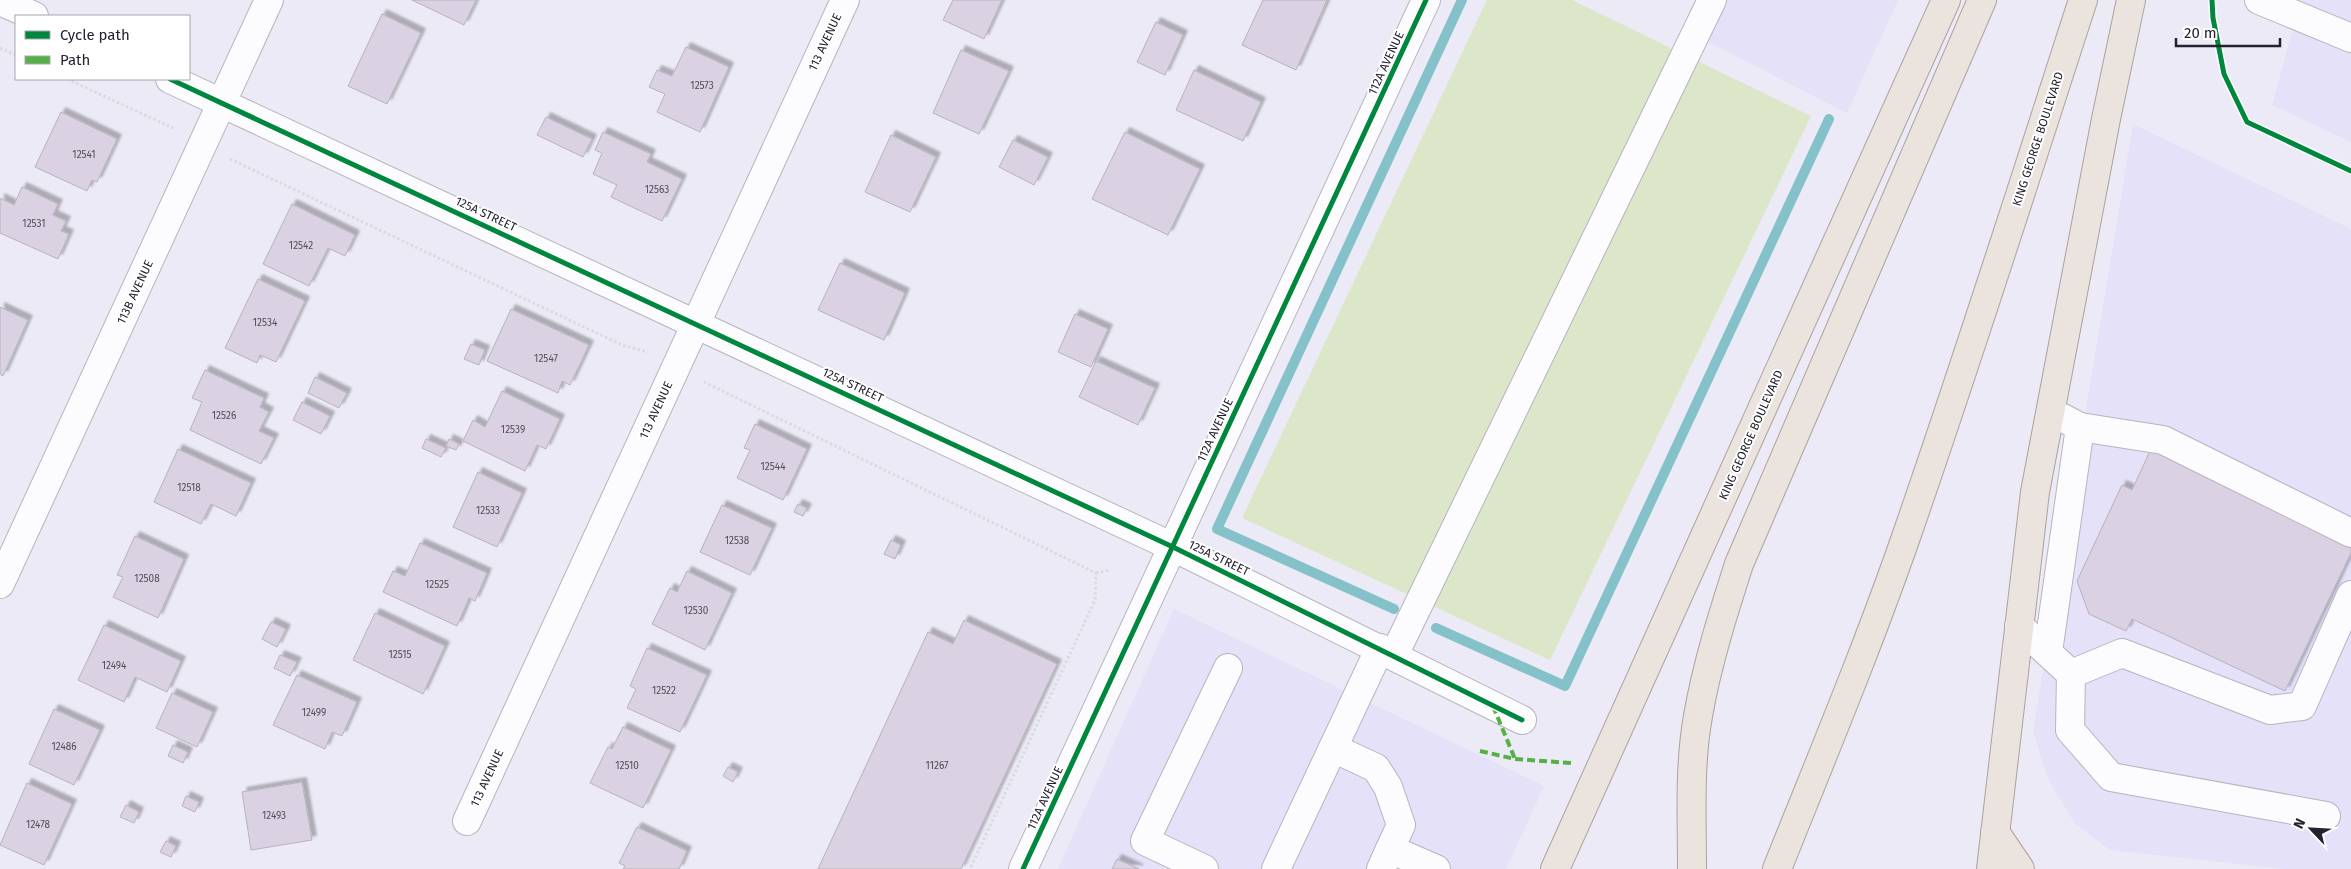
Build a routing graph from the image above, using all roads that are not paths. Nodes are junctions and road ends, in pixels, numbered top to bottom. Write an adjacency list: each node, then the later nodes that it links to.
1 (269, 0): 14 (street, 113B AVENUE)
2 (845, 0): 15 (street, 113 AVENUE)
3 (1426, 0): 19 (street, 112A AVENUE)
4 (1712, 0): 23 (street)
5 (1946, 0): 37 (main road, KING GEORGE BOULEVARD)
6 (1982, 0): 38 (main road)
7 (2083, 0): 39 (main road, KING GEORGE BOULEVARD)
8 (2131, 0): 16 (main road)
9 (2259, 0): 12 (street)
10 (0, 1): 11 (street)
11 (32, 15)
12 (2351, 38)
13 (172, 80): 14 (street, 125A STREET)
14 (222, 102): 15 (street, 125A STREET); 20 (street, 113B AVENUE)
15 (696, 322): 19 (street, 125A STREET); 30 (street, 113 AVENUE)
16 (2050, 412): 17 (street); 22 (main road)
17 (2080, 427): 18 (street); 24 (street)
18 (2351, 533)
19 (1173, 547): 23 (street, 125A STREET); 33 (street, 112A AVENUE)
20 (0, 584)
21 (2351, 595): 26 (street)
22 (2019, 626): 24 (street); 31 (main road)
23 (1388, 652): 27 (street, 125A STREET); 28 (street)
24 (2048, 652): 26 (street)
25 (1228, 668): 34 (street)
26 (2071, 674): 29 (street)
27 (1522, 720)
28 (1333, 748): 32 (street); 35 (street)
29 (2326, 816)
30 (467, 821)
31 (1996, 832): 40 (main road); 41 (main road)
32 (1386, 859): 36 (street)
33 (1023, 869)
34 (1204, 869)
35 (1276, 869)
36 (1436, 869)
37 (1555, 869)
38 (1692, 869)
39 (1777, 869)
40 (1991, 869)
41 (2020, 869)

